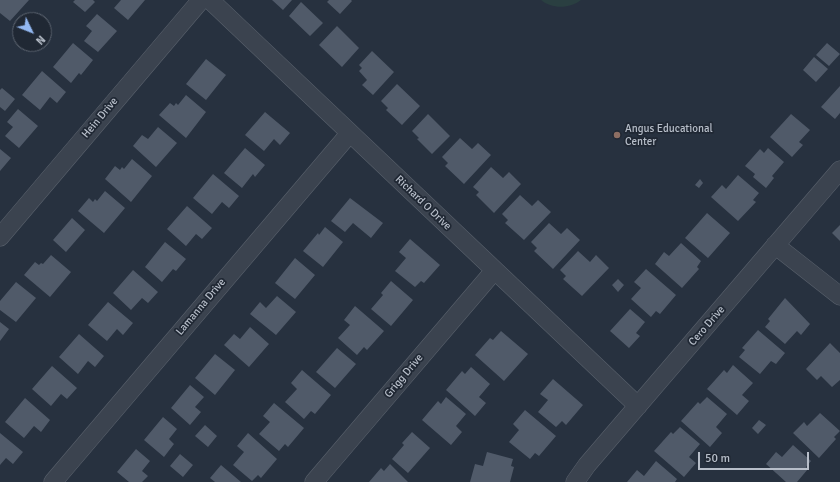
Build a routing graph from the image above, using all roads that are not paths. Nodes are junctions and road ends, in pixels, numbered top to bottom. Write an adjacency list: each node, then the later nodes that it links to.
1 (201, 0): 5 (street, Hein Drive)
2 (210, 0): 3 (street, Richard O Drive)
3 (350, 134): 7 (street, Richard O Drive); 10 (street, Lamanna Drive)
4 (840, 170): 6 (street, Cero Drive)
5 (0, 237)
6 (776, 245): 8 (street); 9 (street, Cero Drive)
7 (494, 271): 9 (street, Richard O Drive); 11 (street, Grigg Drive)
8 (840, 296)
9 (638, 406): 12 (street, Cero Drive)
10 (53, 482)
11 (314, 482)
12 (575, 482)

